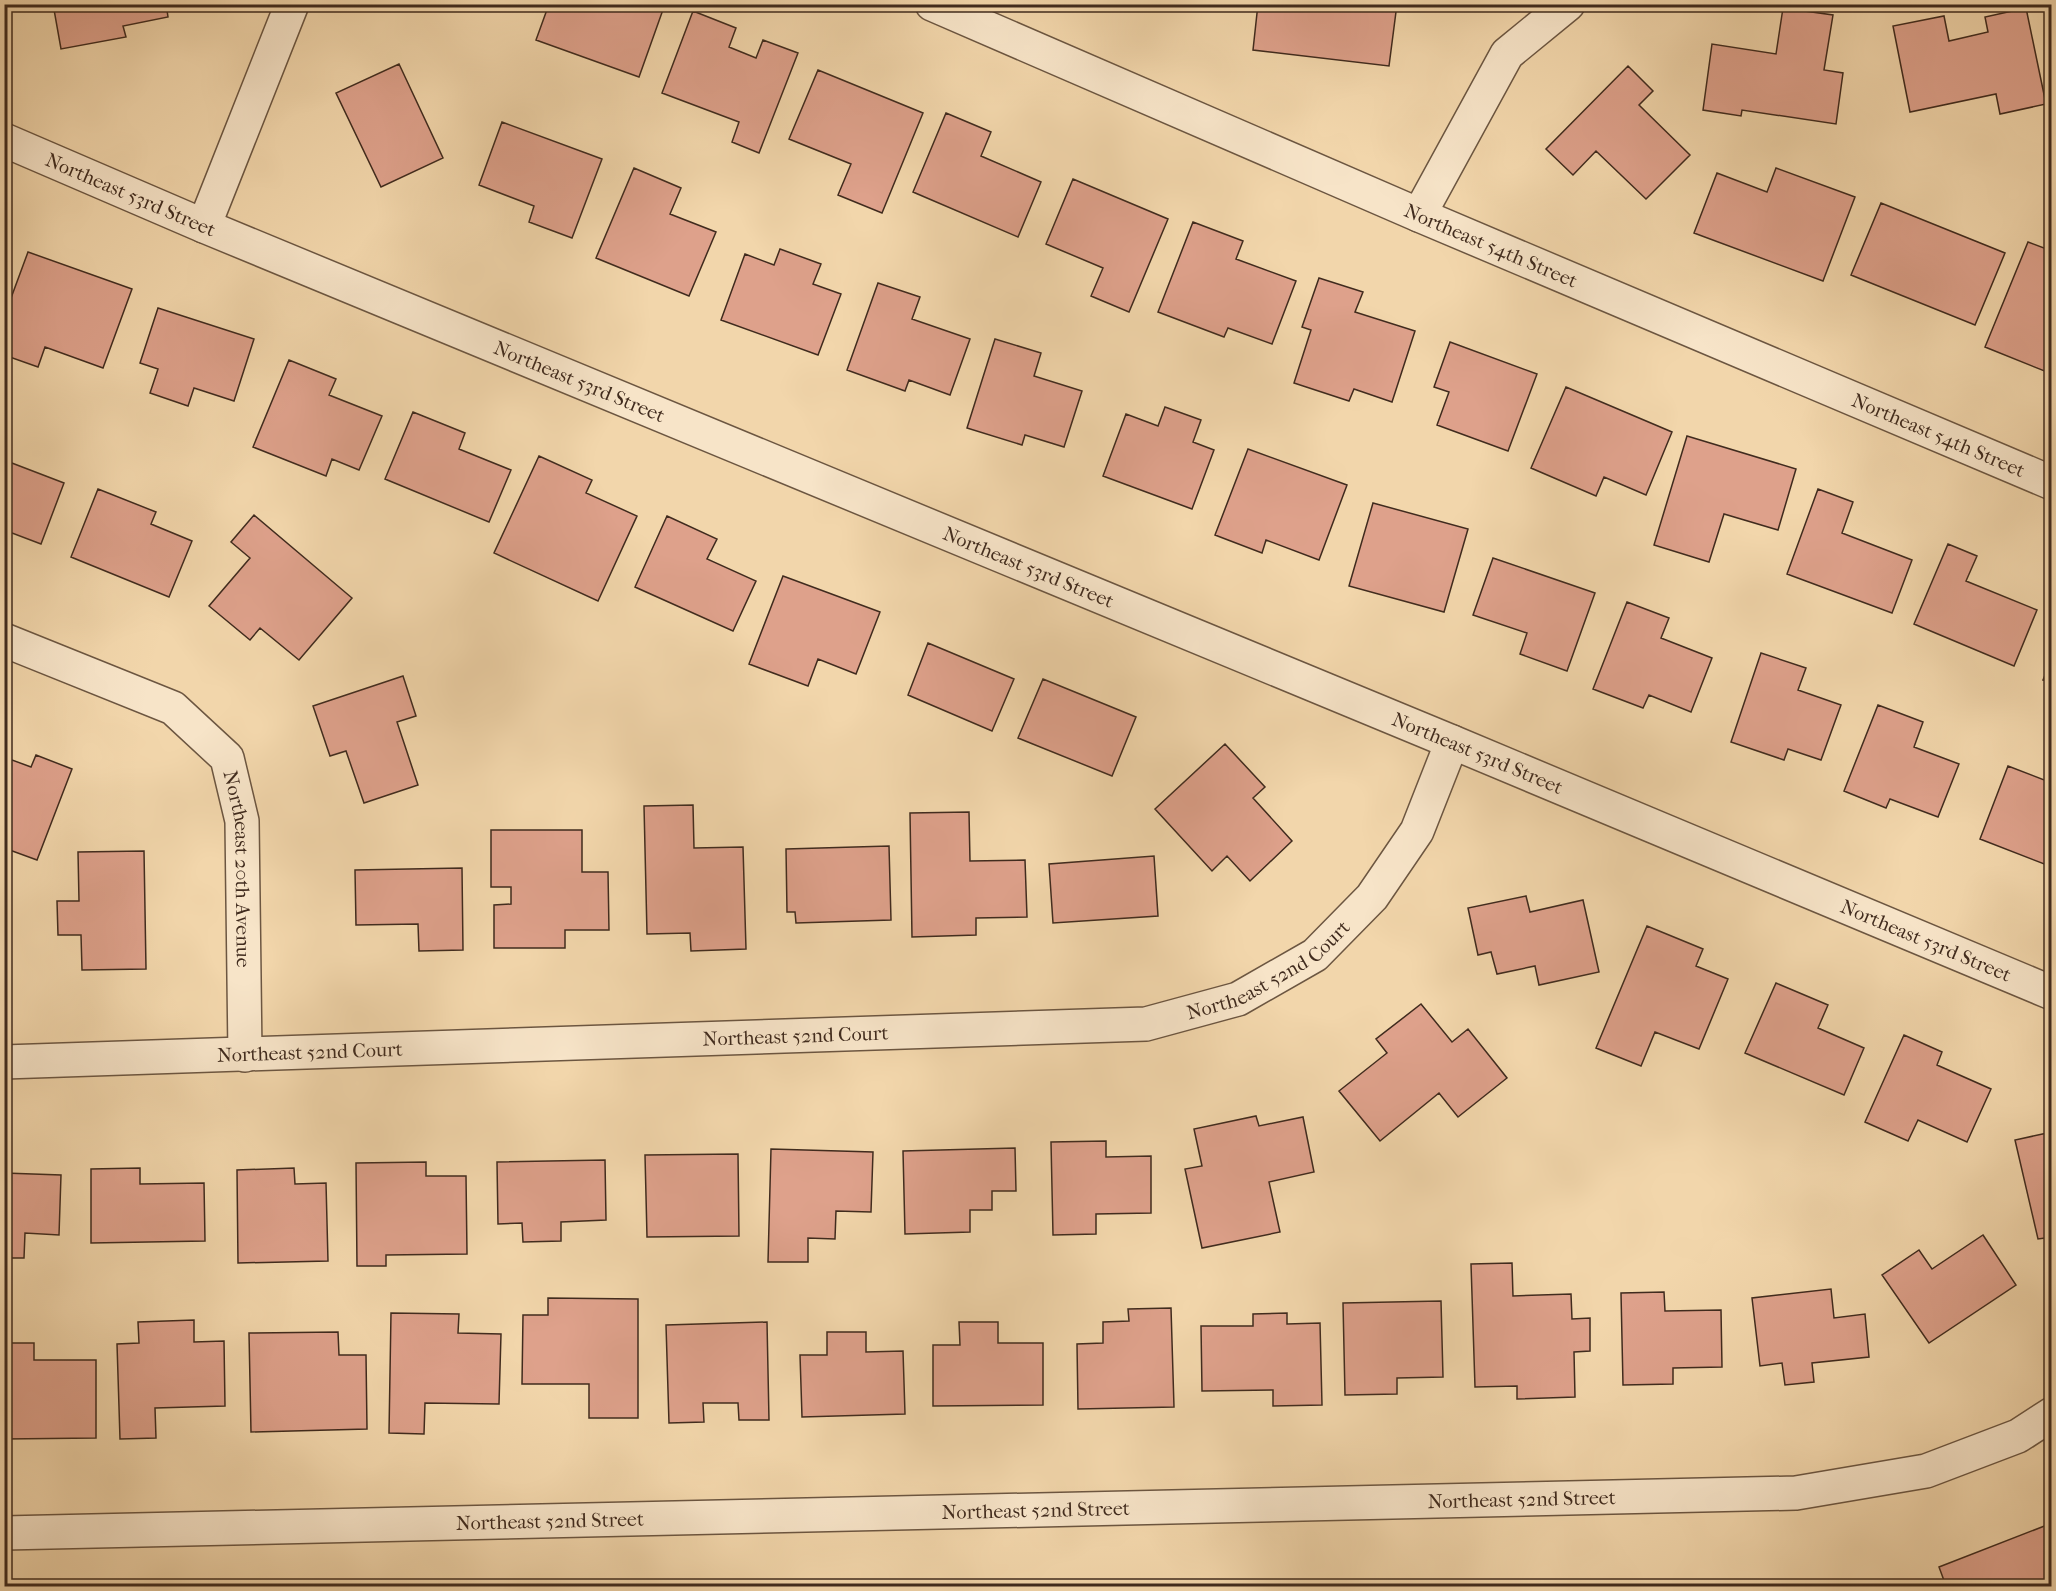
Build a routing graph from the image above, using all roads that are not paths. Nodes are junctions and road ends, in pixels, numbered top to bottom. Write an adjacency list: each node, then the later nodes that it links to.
1 (292, 4): 6 (street)
2 (932, 4): 5 (street, Northeast 54th Street)
3 (1568, 4): 5 (street)
4 (4, 140): 6 (street, Northeast 53rd Street)
5 (1419, 215): 7 (street, Northeast 54th Street)
6 (204, 226): 9 (street, Northeast 53rd Street)
7 (2052, 483)
8 (4, 640): 11 (street, Northeast 20th Avenue)
9 (1452, 742): 10 (street, Northeast 53rd Street); 11 (street, Northeast 52nd Court)
10 (2052, 993)
11 (245, 1055): 12 (street, Northeast 52nd Court)
12 (4, 1062)
13 (2052, 1414): 14 (street, Northeast 52nd Street)
14 (4, 1533)

